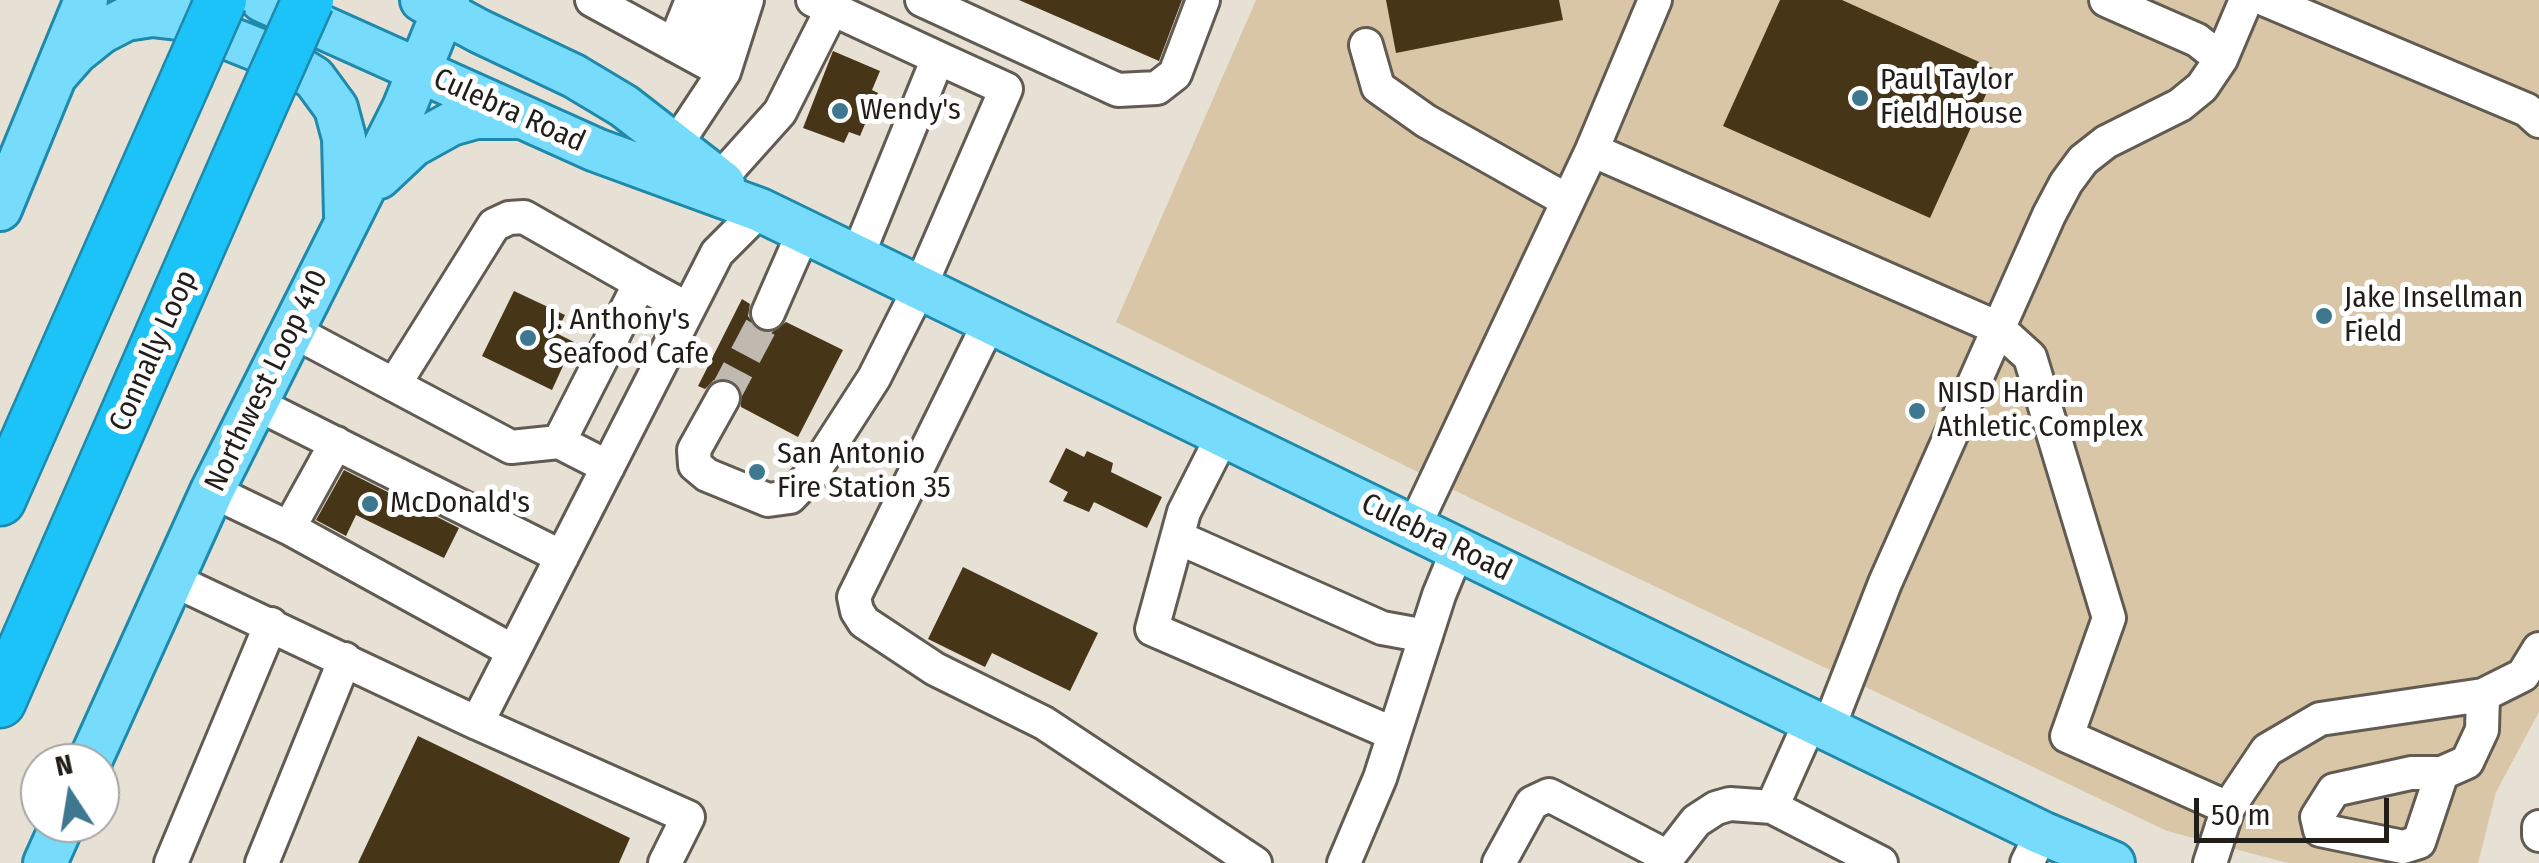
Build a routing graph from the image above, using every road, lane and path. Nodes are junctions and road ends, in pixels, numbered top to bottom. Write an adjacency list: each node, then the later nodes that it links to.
1 (65, 0): 24 (main road)
2 (86, 0): 24 (main road)
3 (222, 0): 53 (highway, bridge)
4 (262, 0): 23 (main road, Culebra Road)
5 (308, 0): 66 (highway, Connally Loop, bridge)
6 (491, 0): 25 (main road)
7 (592, 0): 21 (lane)
8 (692, 0): 21 (lane)
9 (723, 0): 21 (lane)
10 (747, 0): 21 (lane)
11 (922, 0): 12 (lane)
12 (1203, 0)
13 (1655, 0): 29 (lane)
14 (2106, 0): 22 (lane)
15 (2246, 0): 22 (lane)
16 (2266, 0): 27 (lane)
17 (438, 4): 23 (main road, Northwest Loop 410); 25 (main road, Culebra Road)
18 (822, 4): 20 (lane); 31 (lane)
19 (1366, 45): 32 (lane)
20 (938, 58): 37 (lane); 39 (lane)
21 (699, 59): 28 (lane)
22 (2222, 59): 43 (lane)
23 (421, 71): 26 (main road, Culebra Road); 35 (main road, Northwest Loop 410)
24 (55, 76): 30 (main road); 35 (main road)
25 (574, 76): 28 (main road, Culebra Road)
26 (527, 118): 34 (main road, Culebra Road); 35 (main road)
27 (2539, 121)
28 (675, 146): 31 (main road, Culebra Road)
29 (1592, 150): 32 (lane); 43 (lane)
30 (10, 158): 33 (main road)
31 (719, 180): 34 (main road, Culebra Road)
32 (1568, 201): 55 (lane)
33 (0, 209)
34 (760, 210): 36 (main road, Culebra Road); 40 (lane)
35 (346, 222): 44 (main road, Northwest Loop 410)
36 (804, 231): 37 (main road, Culebra Road); 41 (lane)
37 (857, 256): 39 (main road, Culebra Road)
38 (640, 283): 40 (lane); 45 (lane); 49 (lane)
39 (920, 287): 42 (main road, Culebra Road); 46 (lane)
40 (688, 309): 51 (lane)
41 (768, 312)
42 (990, 321): 48 (main road, Culebra Road); 81 (lane)
43 (1998, 328): 68 (lane); 73 (lane)
44 (291, 330): 45 (lane); 47 (main road, Northwest Loop 410)
45 (394, 385): 49 (lane)
46 (723, 398)
47 (255, 403): 50 (lane); 52 (main road, Northwest Loop 410)
48 (1223, 435): 55 (main road, Culebra Road); 56 (lane)
49 (559, 442): 51 (lane)
50 (336, 443): 54 (lane); 58 (lane)
51 (608, 467): 58 (lane)
52 (212, 491): 54 (lane); 59 (main road, Northwest Loop 410)
53 (0, 500)
54 (290, 528): 62 (lane)
55 (1414, 528): 57 (main road, Culebra Road)
56 (1179, 538): 61 (lane); 69 (lane)
57 (1458, 549): 61 (lane); 68 (main road, Culebra Road)
58 (562, 557): 62 (lane)
59 (172, 580): 60 (lane); 70 (main road, Northwest Loop 410)
60 (271, 624): 63 (lane); 78 (lane)
61 (1426, 636): 69 (lane)
62 (514, 651): 67 (lane)
63 (345, 659): 67 (lane); 79 (lane)
64 (2534, 668): 65 (lane)
65 (2483, 695): 71 (lane); 73 (lane)
66 (0, 702)
67 (476, 723): 80 (lane)
68 (1819, 724): 72 (lane); 76 (main road, Culebra Road)
69 (1394, 734): 82 (lane)
70 (98, 743)
71 (2442, 773)
72 (1772, 807): 77 (lane); 84 (lane)
73 (2228, 808): 86 (lane)
74 (2539, 827): 75 (lane)
75 (2539, 835)
76 (2035, 848): 85 (main road, Culebra Road)
77 (1667, 860): 83 (lane)
78 (171, 863)
79 (262, 863)
80 (665, 863)
81 (1255, 863)
82 (1344, 863)
83 (1499, 863)
84 (1881, 863)
85 (2113, 863)
86 (2210, 863)

